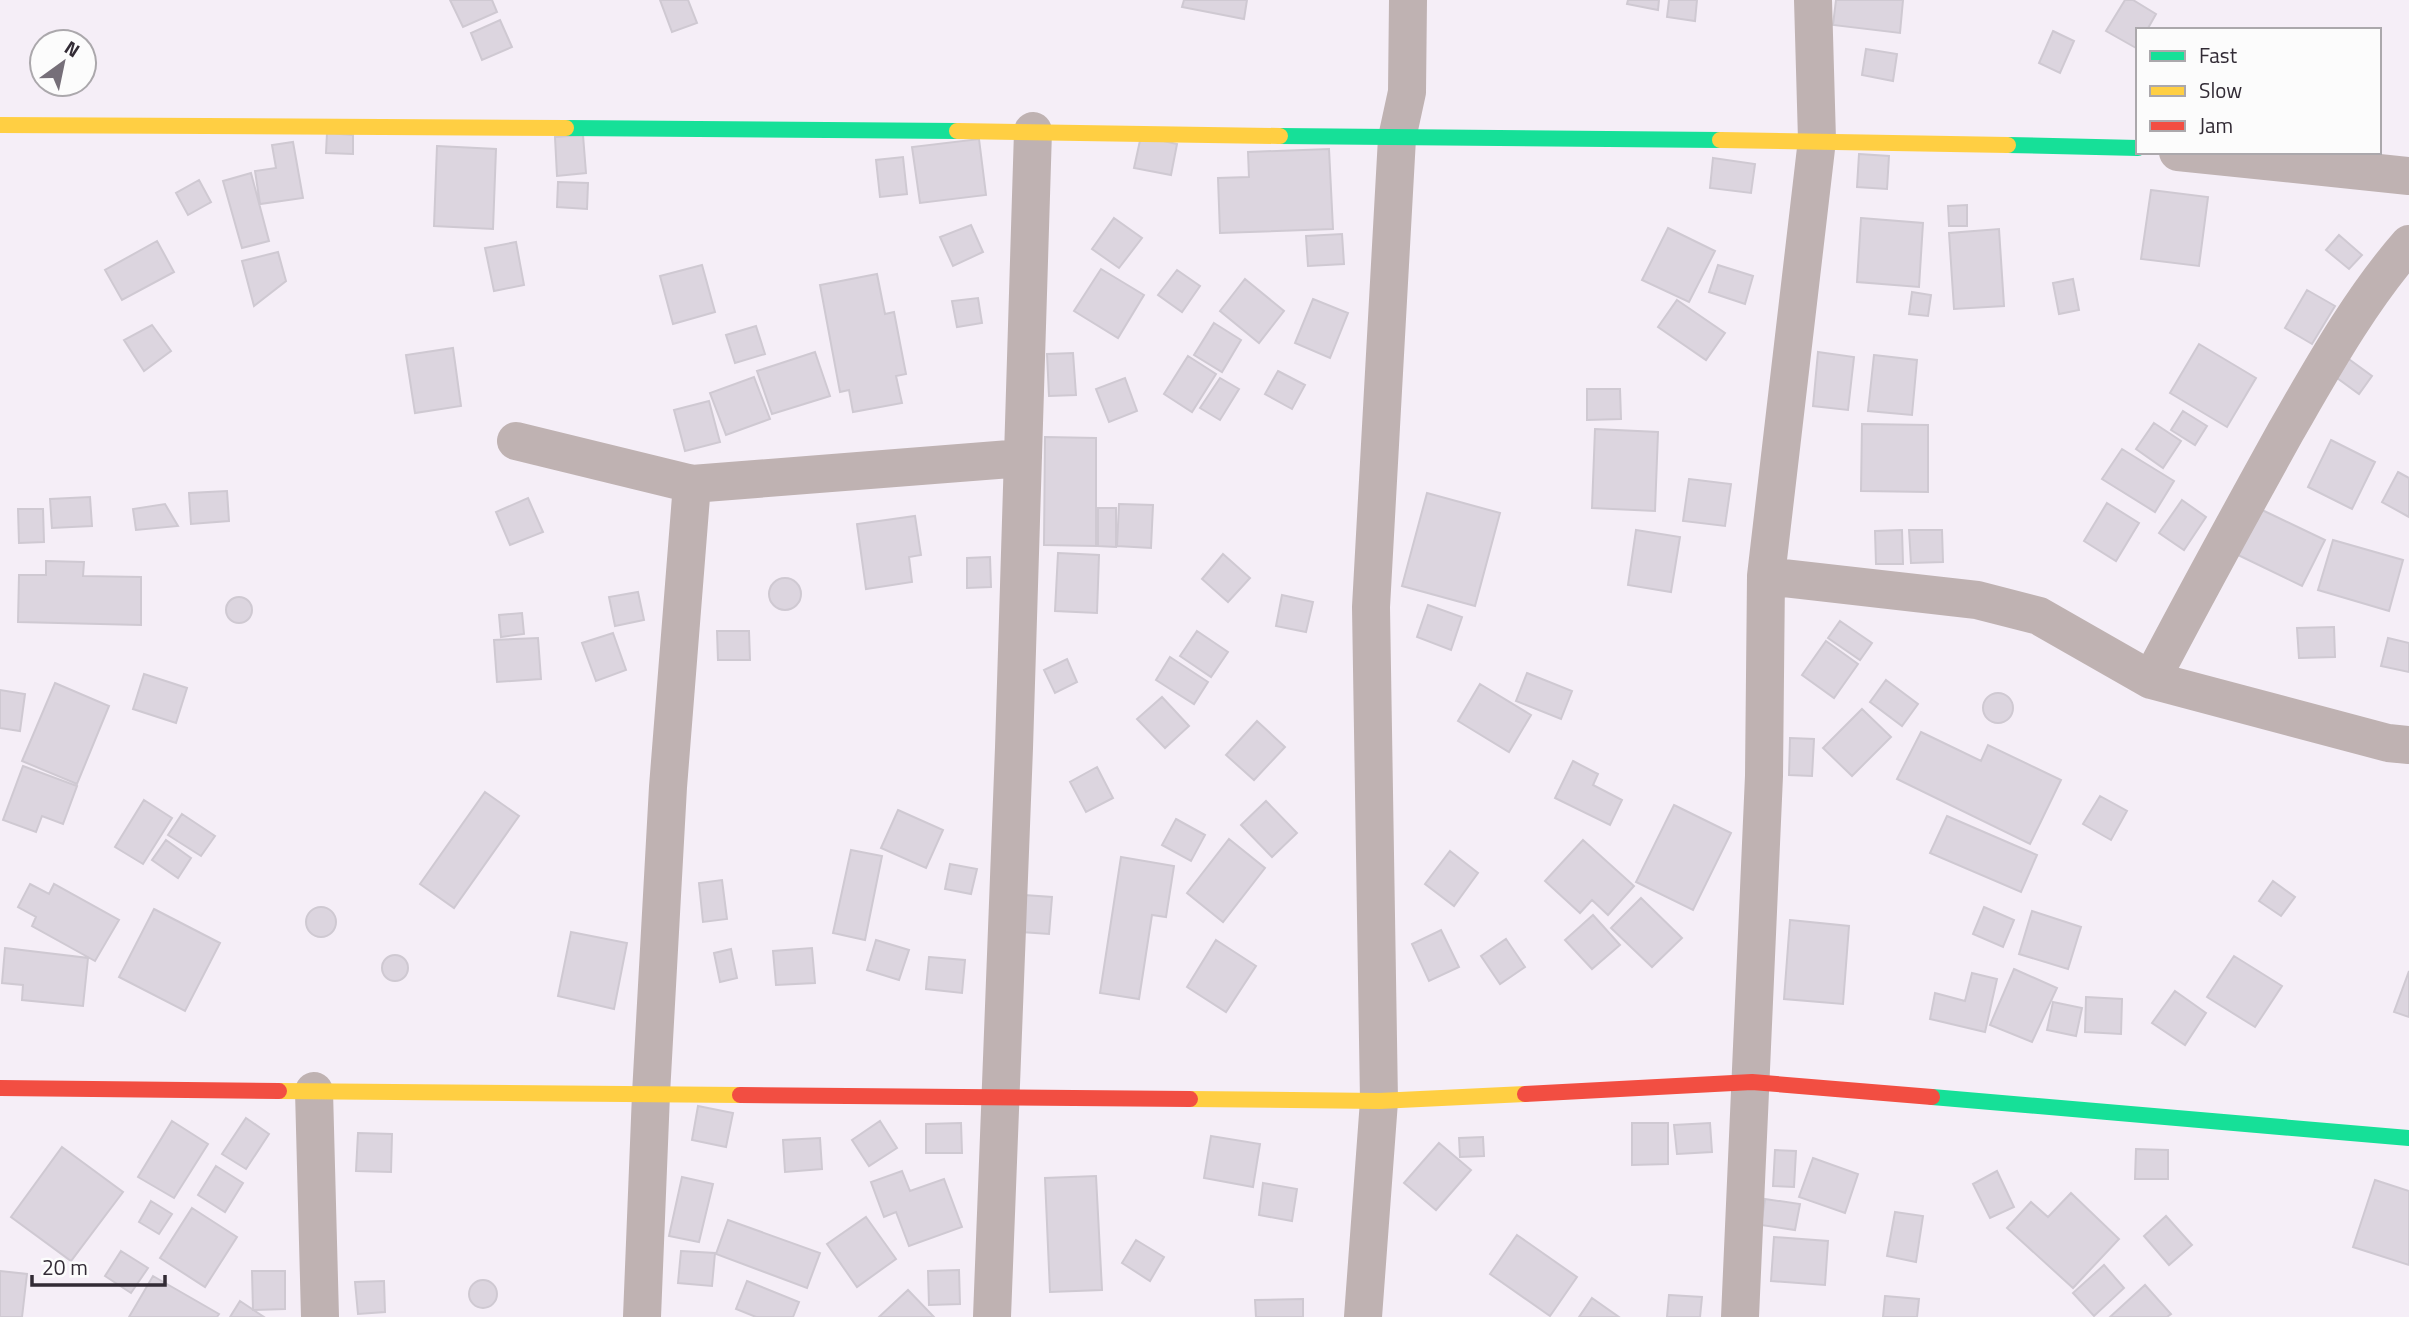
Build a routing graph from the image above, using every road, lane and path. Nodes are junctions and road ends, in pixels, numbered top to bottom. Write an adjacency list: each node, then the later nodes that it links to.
1 (1408, 0): 5 (street)
2 (1813, 0): 6 (street)
3 (0, 125): 4 (street)
4 (1033, 131): 5 (street); 12 (street)
5 (1397, 138): 6 (street); 22 (street)
6 (1817, 140): 7 (street); 14 (street)
7 (2136, 148)
8 (2197, 154): 9 (street)
9 (2409, 176)
10 (2409, 244): 15 (street)
11 (516, 441): 13 (street)
12 (1023, 458): 13 (street); 21 (street)
13 (692, 484): 20 (street)
14 (1766, 576): 15 (street); 17 (street)
15 (2151, 680): 16 (street)
16 (2409, 745)
17 (1752, 1082): 22 (street); 23 (street); 28 (street)
18 (0, 1088): 19 (street)
19 (313, 1091): 20 (street); 24 (street)
20 (651, 1094): 21 (street); 25 (street)
21 (999, 1098): 22 (street); 26 (street)
22 (1379, 1101): 27 (street)
23 (2409, 1138)
24 (320, 1317)
25 (642, 1317)
26 (992, 1317)
27 (1363, 1317)
28 (1740, 1317)

